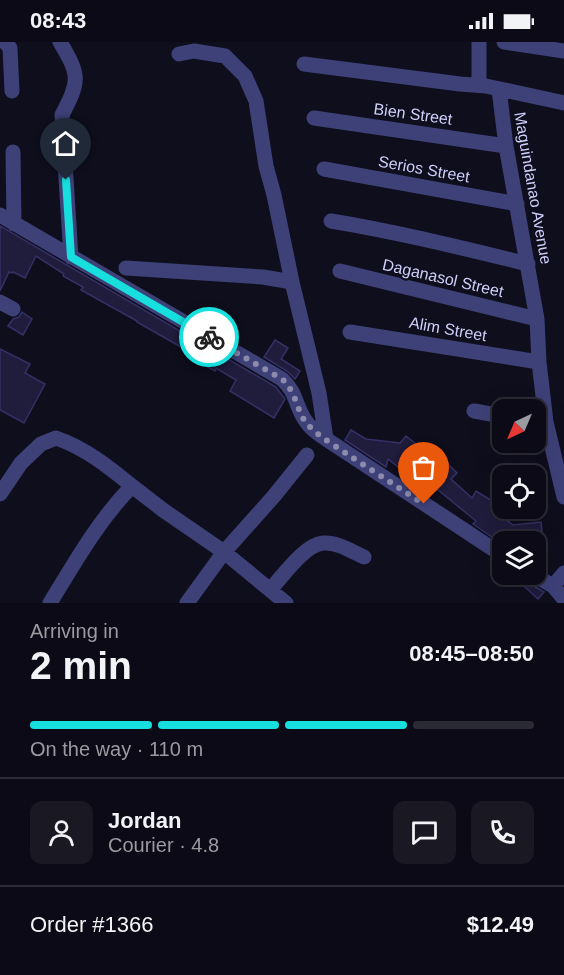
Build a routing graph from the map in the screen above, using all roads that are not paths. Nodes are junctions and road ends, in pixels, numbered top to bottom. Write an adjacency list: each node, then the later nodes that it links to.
1 (5, 42): 10 (street)
2 (60, 42): 20 (street)
3 (479, 42): 8 (street)
4 (504, 42): 5 (street)
5 (564, 51)
6 (179, 54): 24 (street)
7 (304, 64): 8 (street)
8 (478, 85): 9 (street)
9 (499, 89): 11 (street); 13 (street, Maguindanao Avenue)
10 (12, 91)
11 (564, 103)
12 (314, 118): 13 (street, Bien Street)
13 (506, 146): 16 (street, Maguindanao Avenue)
14 (13, 152): 19 (street)
15 (324, 169): 16 (street, Serios Street)
16 (517, 204): 21 (street, Maguindanao Avenue)
17 (0, 215): 19 (street)
18 (331, 221): 21 (street)
19 (14, 224): 20 (street)
20 (71, 257): 32 (street)
21 (528, 264): 25 (street, Maguindanao Avenue)
22 (126, 268): 24 (street)
23 (340, 272): 25 (street, Daganasol Street)
24 (292, 282): 32 (street)
25 (537, 319): 27 (street, Maguindanao Avenue)
26 (350, 332): 27 (street, Alim Street)
27 (539, 362): 28 (street, Maguindanao Avenue)
28 (540, 399)
29 (474, 411): 30 (street)
30 (492, 414)
31 (546, 438): 36 (street, Maguindanao Avenue)
32 (326, 439): 37 (street)
33 (308, 455): 38 (street)
34 (132, 486): 35 (street); 38 (street); 45 (street)
35 (0, 494)
36 (564, 497)
37 (492, 548)
38 (224, 552): 43 (street); 46 (street)
39 (364, 557): 43 (street)
40 (564, 573): 42 (street)
41 (546, 582): 42 (street)
42 (553, 586): 44 (street)
43 (270, 590): 47 (street)
44 (564, 598)
45 (50, 603)
46 (187, 603)
47 (286, 603)

